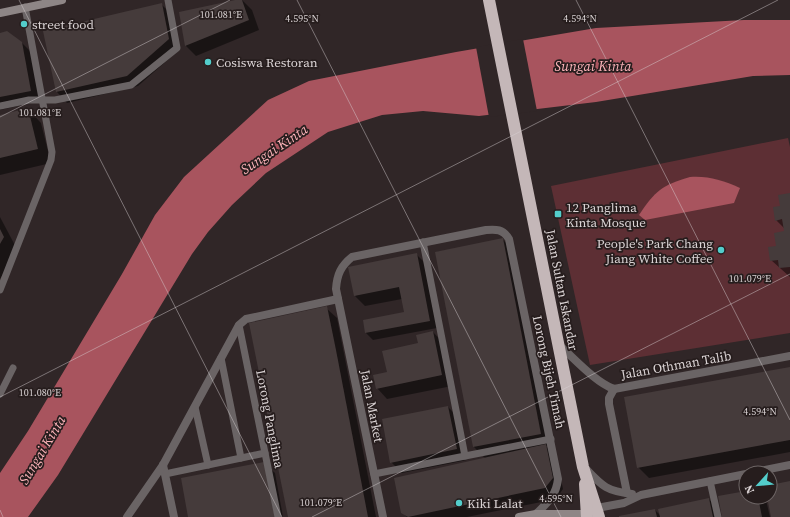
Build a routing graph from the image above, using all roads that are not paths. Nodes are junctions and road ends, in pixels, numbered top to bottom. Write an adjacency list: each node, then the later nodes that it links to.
1 (62, 0): 4 (street)
2 (168, 0): 6 (lane)
3 (489, 0): 13 (highway, Jalan Sultan Iskandar)
4 (25, 7): 5 (street); 6 (lane)
5 (0, 13)
6 (43, 100): 7 (lane); 10 (lane)
7 (0, 106)
8 (501, 230): 9 (street, Jalan Market); 20 (street, Lorong Bijeh Timah)
9 (423, 242): 11 (street, Jalan Market); 22 (lane)
10 (0, 290)
11 (338, 300): 12 (street); 30 (street, Jalan Market)
12 (239, 325): 15 (street); 21 (lane, Lorong Panglima)
13 (558, 344): 17 (street, Jalan Othman Talib); 27 (highway, Jalan Sultan Iskandar)
14 (790, 356): 17 (street, Jalan Othman Talib)
15 (222, 358): 19 (street); 23 (lane)
16 (13, 368): 18 (lane)
17 (614, 389): 33 (street)
18 (0, 394)
19 (195, 407): 24 (street); 25 (lane)
20 (551, 439): 22 (lane); 35 (street, Lorong Bijeh Timah)
21 (265, 453): 23 (lane); 39 (lane, Lorong Panglima)
22 (465, 456): 30 (lane)
23 (241, 458): 25 (lane)
24 (163, 465): 29 (street); 37 (street)
25 (208, 465): 29 (lane)
26 (790, 465): 28 (street)
27 (584, 467): 33 (street); 36 (highway, Jalan Sultan Iskandar)
28 (778, 467)
29 (165, 474): 38 (street)
30 (374, 474): 40 (street, Jalan Market)
31 (738, 475): 32 (street)
32 (710, 481): 34 (street); 42 (lane)
33 (627, 493): 34 (street)
34 (640, 495): 36 (street)
35 (536, 514): 36 (street); 41 (street)
36 (593, 514)
37 (127, 517)
38 (174, 517)
39 (278, 517)
40 (383, 517)
41 (519, 517)
42 (718, 517)

